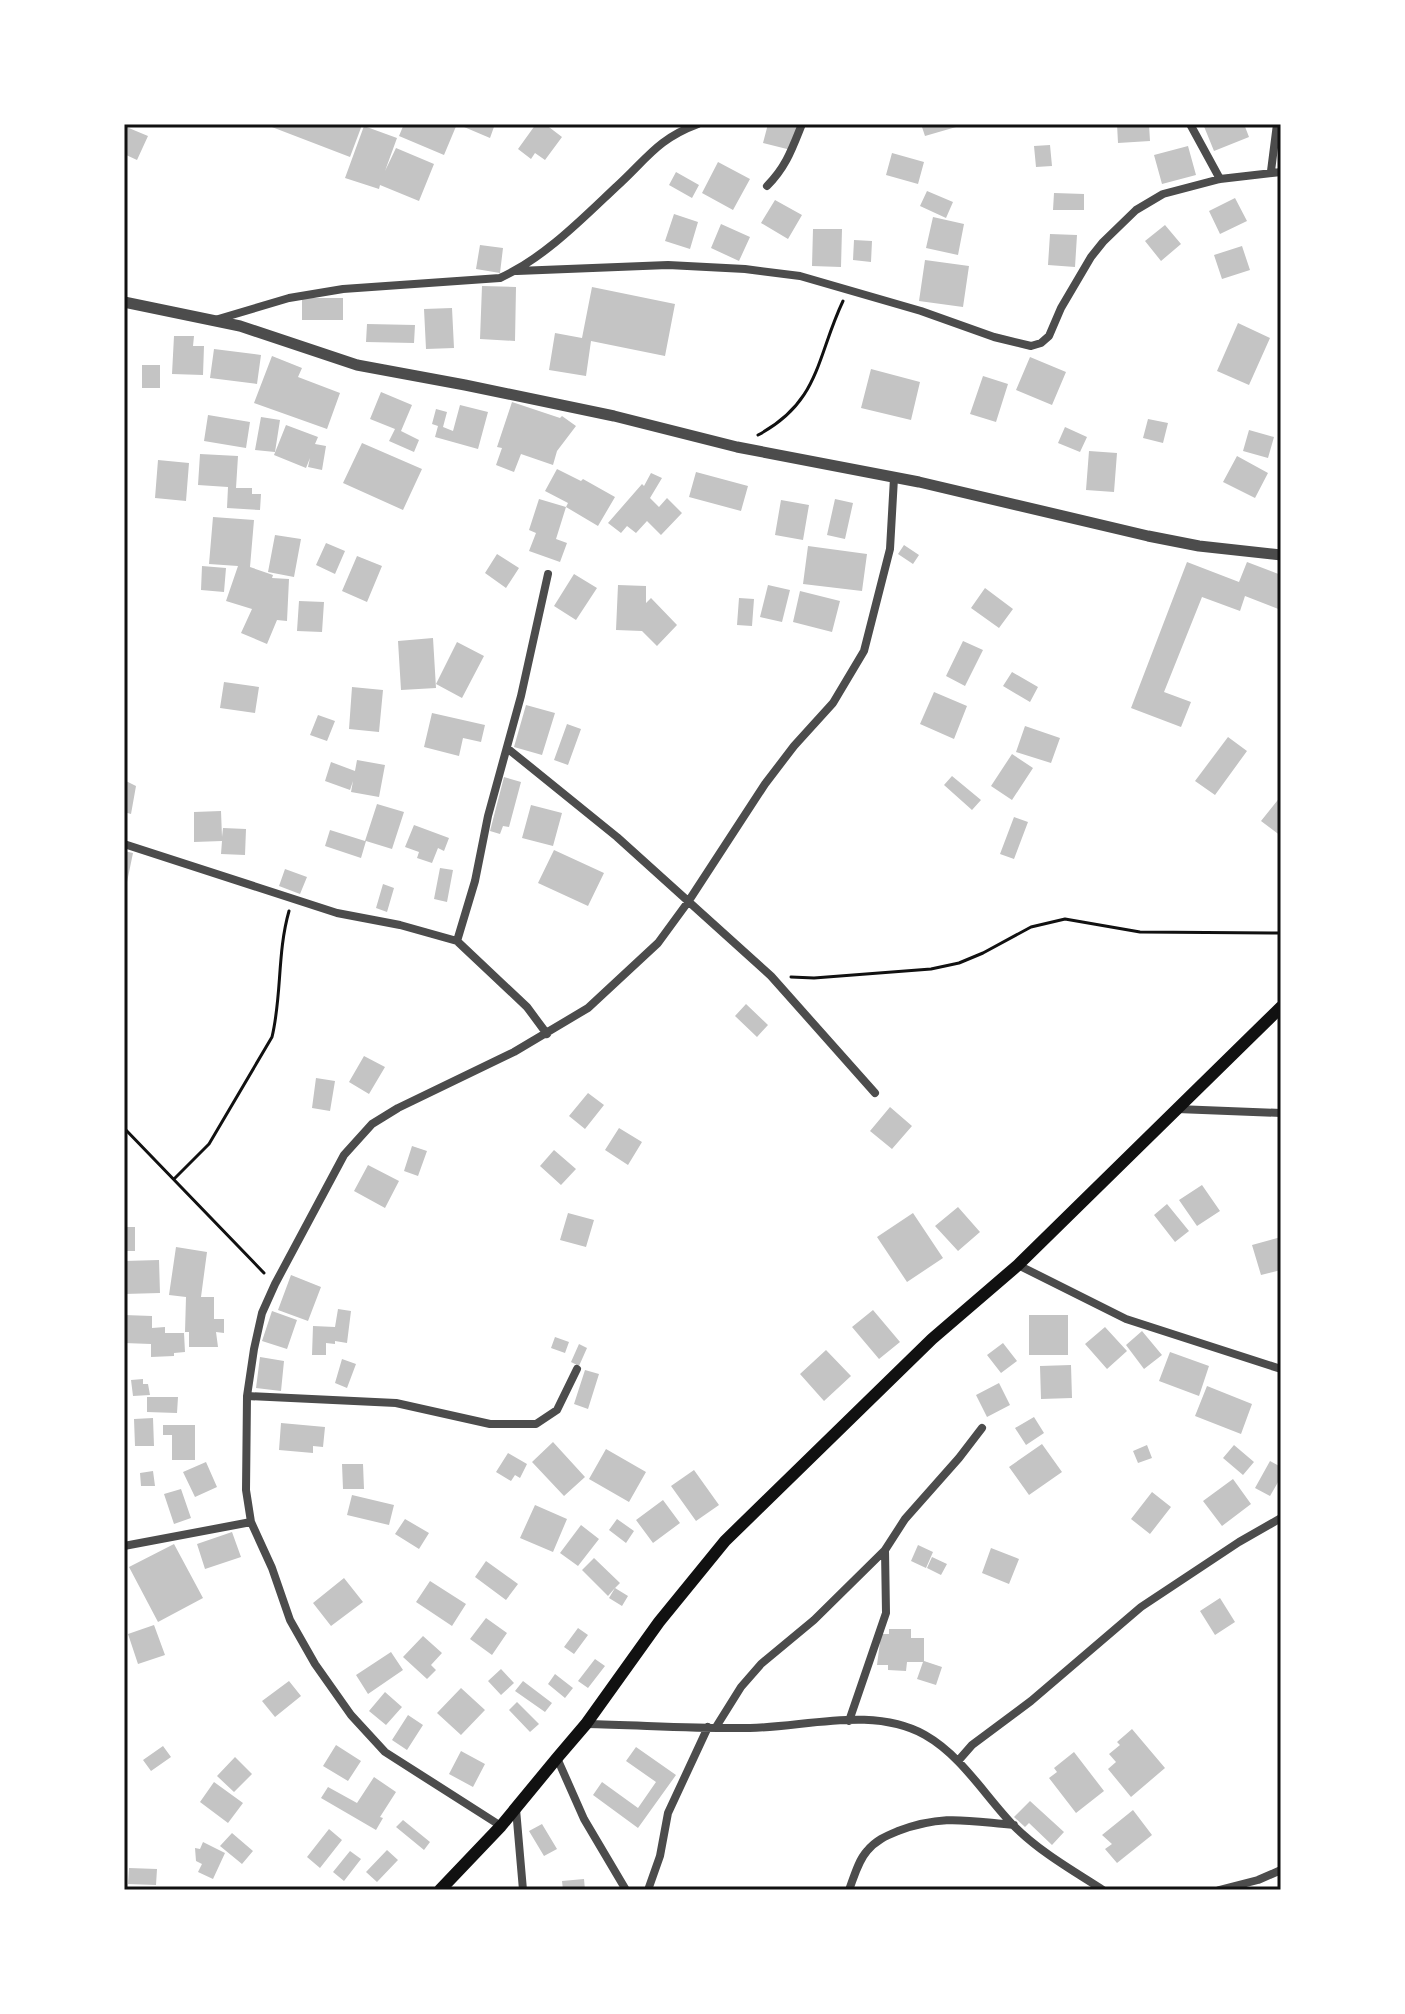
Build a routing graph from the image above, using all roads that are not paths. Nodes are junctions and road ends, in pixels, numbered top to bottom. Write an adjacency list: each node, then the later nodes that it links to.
1 (698, 124): 8 (street)
2 (802, 124): 7 (street)
3 (1190, 124): 6 (street)
4 (1277, 124): 5 (street)
5 (1276, 171): 6 (street)
6 (1220, 179): 8 (street)
7 (767, 186)
8 (517, 271): 10 (street)
9 (124, 302): 10 (street)
10 (214, 321): 11 (street)
11 (894, 478): 12 (street); 16 (street)
12 (1281, 555)
13 (548, 574): 14 (street)
14 (507, 748): 16 (street); 17 (street)
15 (124, 844): 17 (street)
16 (688, 902): 19 (street); 20 (street)
17 (457, 941): 19 (street)
18 (1281, 1007): 21 (main road)
19 (547, 1034): 26 (street)
20 (875, 1093)
21 (1177, 1109): 22 (street); 23 (main road)
22 (1281, 1113)
23 (1018, 1265): 25 (street); 33 (main road)
24 (577, 1369): 26 (street)
25 (1281, 1369)
26 (247, 1396): 29 (street)
27 (982, 1428): 31 (street)
28 (1281, 1518): 36 (street)
29 (251, 1522): 30 (street); 39 (street)
30 (124, 1546)
31 (885, 1550): 32 (street); 34 (street)
32 (849, 1721): 34 (street); 36 (street)
33 (586, 1724): 34 (street); 35 (main road)
34 (712, 1727): 44 (street)
35 (557, 1758): 37 (main road); 43 (street)
36 (958, 1761): 38 (street)
37 (516, 1808): 39 (main road); 42 (street)
38 (1014, 1825): 45 (street); 46 (street)
39 (501, 1826): 41 (main road)
40 (1281, 1870): 47 (street)
41 (440, 1890)
42 (523, 1890)
43 (626, 1890)
44 (648, 1890)
45 (849, 1890)
46 (1103, 1890)
47 (1219, 1890)

